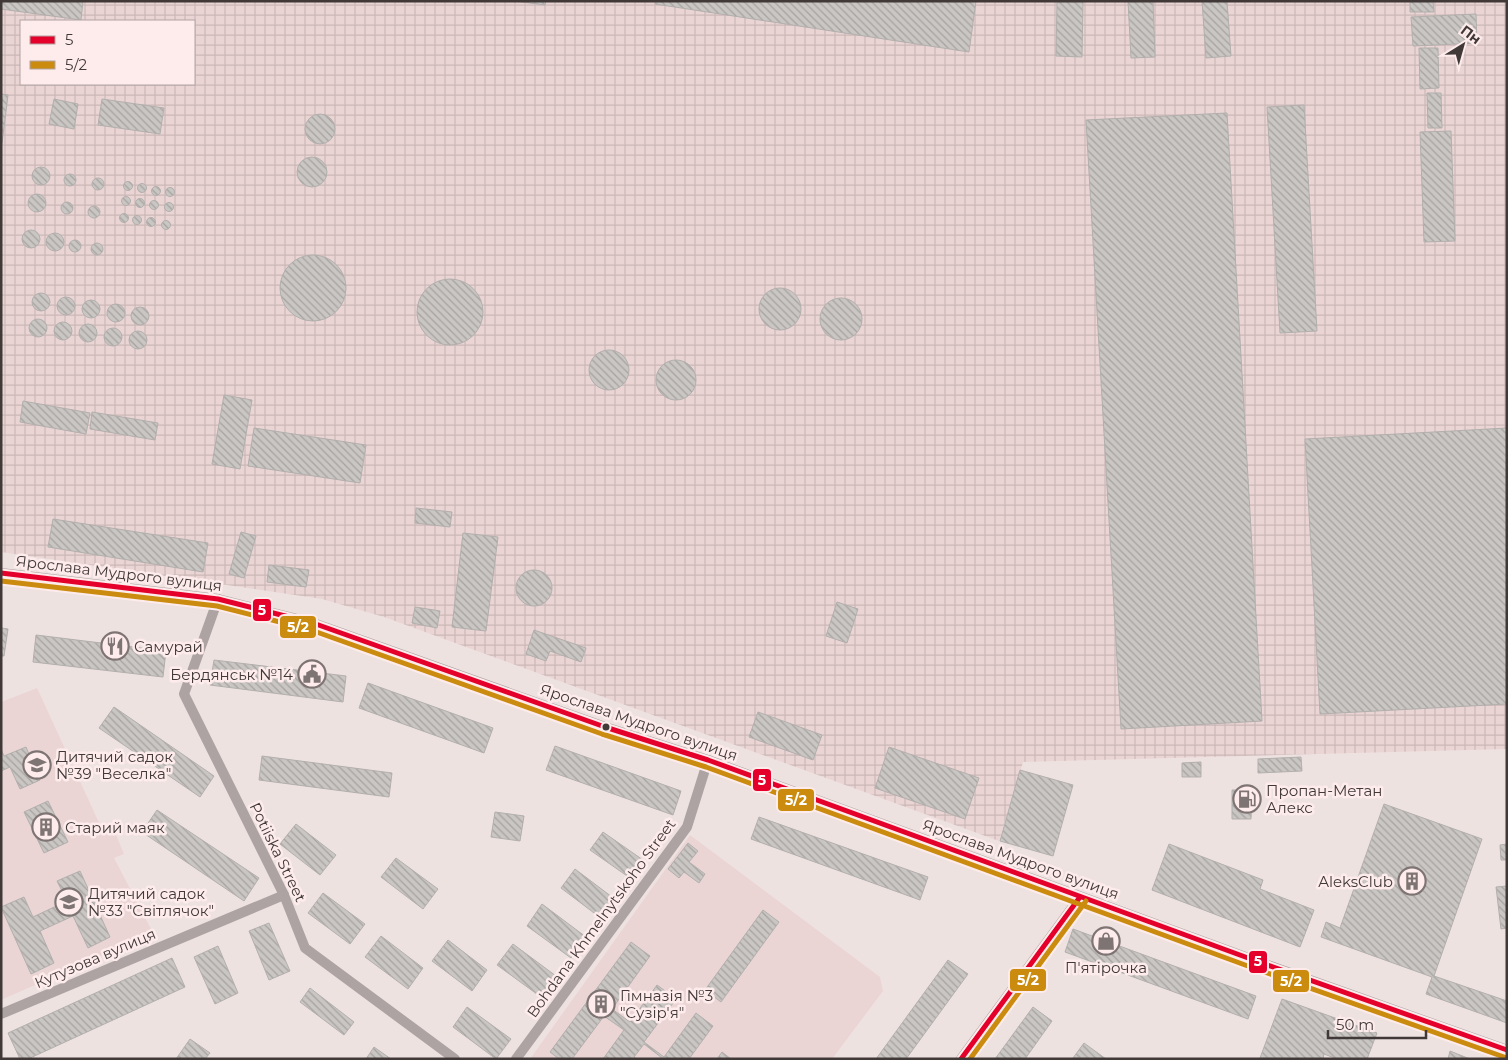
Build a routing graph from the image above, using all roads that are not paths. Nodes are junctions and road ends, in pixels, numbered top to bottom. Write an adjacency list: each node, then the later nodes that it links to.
1 (1, 573): 2 (street, Ярослава Мудрого вулиця)
2 (218, 599): 3 (street, Ярослава Мудрого вулиця); 4 (street, Potiiska Street)
3 (708, 760): 5 (street, Ярослава Мудрого вулиця); 9 (street, Bohdana Khmelnytskoho Street)
4 (284, 895): 6 (street, Кутузова вулиця); 8 (street, Potiiska Street)
5 (1080, 897): 7 (street, Ярослава Мудрого вулиця); 10 (street)
6 (1, 1014)
7 (1507, 1050)
8 (455, 1059)
9 (516, 1059)
10 (961, 1059)

